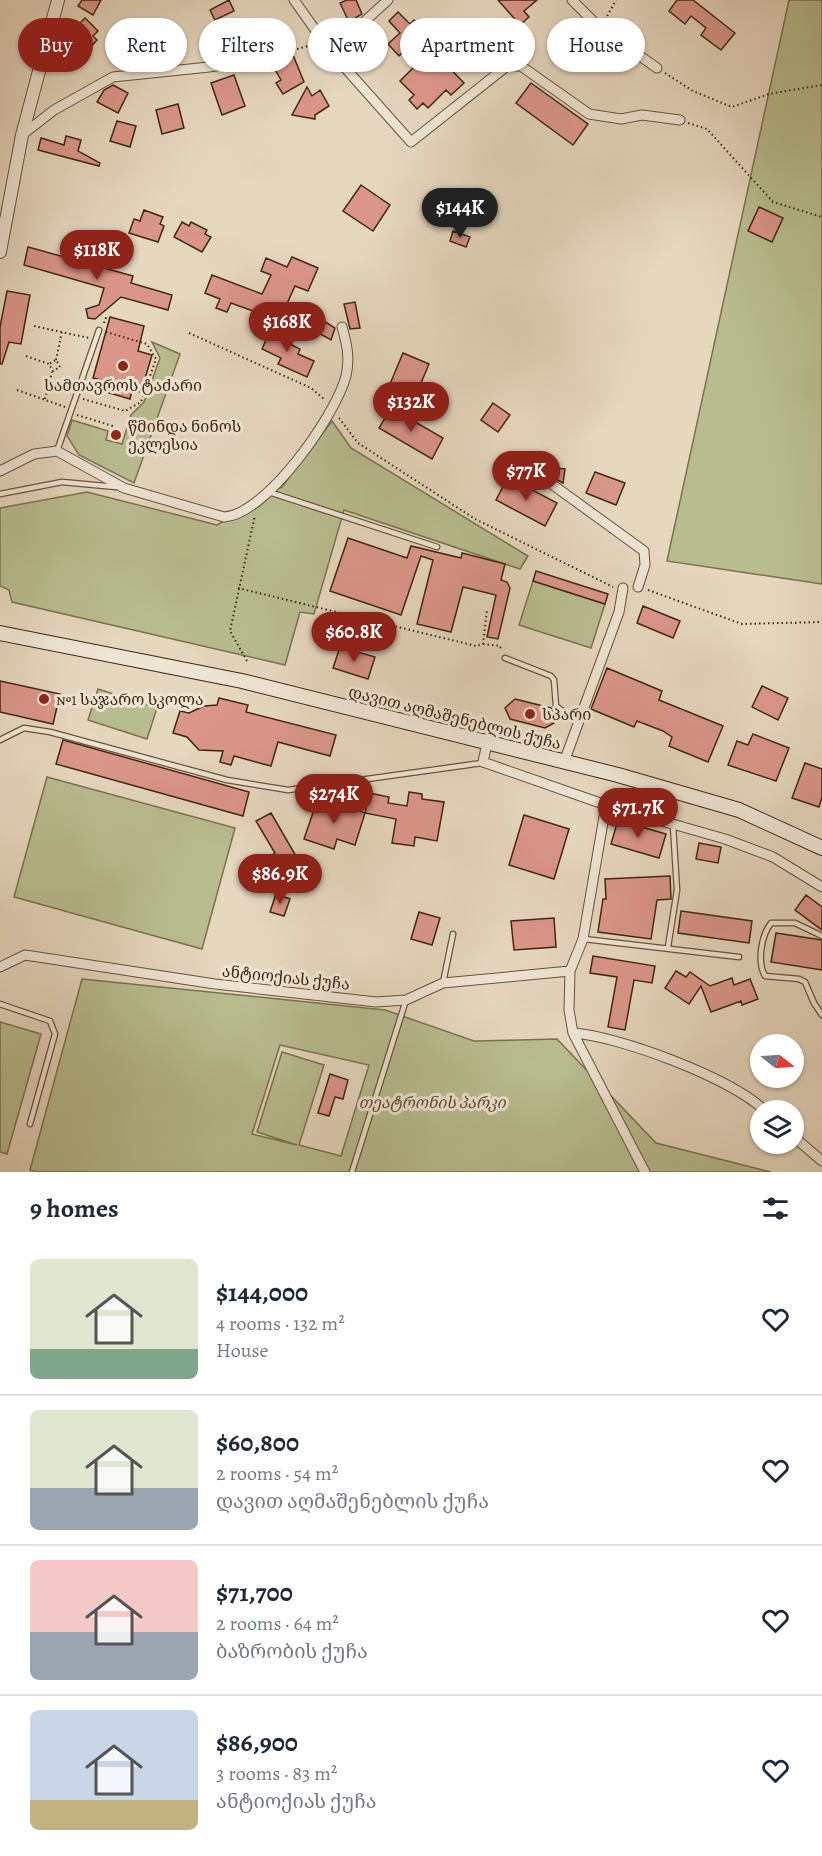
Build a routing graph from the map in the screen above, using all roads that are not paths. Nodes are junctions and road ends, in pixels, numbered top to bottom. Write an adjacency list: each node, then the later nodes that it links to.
1 (58, 0): 11 (street)
2 (294, 0): 6 (street)
3 (388, 0): 5 (street)
4 (572, 0): 8 (street)
5 (368, 18)
6 (308, 20)
7 (199, 66): 11 (street)
8 (657, 68)
9 (349, 72): 10 (street)
10 (680, 120)
11 (22, 135): 12 (street)
12 (0, 252)
13 (342, 327): 19 (street)
14 (99, 330): 15 (lane)
15 (57, 451): 16 (street); 18 (street)
16 (0, 471)
17 (553, 484): 22 (street)
18 (124, 488): 19 (street); 20 (lane)
19 (268, 492): 21 (lane)
20 (0, 494)
21 (437, 547)
22 (638, 587)
23 (623, 588): 26 (street)
24 (0, 633): 28 (main road, დავით აღმაშენებლის ქუჩა)
25 (505, 658): 26 (lane)
26 (578, 722): 30 (street)
27 (0, 741): 29 (lane)
28 (487, 743): 29 (street); 30 (main road, დავით აღმაშენებლის ქუჩა)
29 (483, 762): 31 (street)
30 (564, 762): 33 (main road, დავით აღმაშენებლის ქუჩა)
31 (606, 805): 32 (street); 37 (street)
32 (673, 823): 34 (street); 38 (lane)
33 (822, 848)
34 (822, 887)
35 (453, 934): 42 (lane)
36 (822, 936): 45 (lane)
37 (583, 939): 38 (lane); 41 (street)
38 (668, 947): 39 (lane)
39 (739, 957)
40 (0, 967): 43 (street, ანტიოქიას ქუჩა)
41 (570, 971): 42 (street, ანტიოქიას ქუჩა); 46 (street)
42 (443, 983): 43 (street, ანტიოქიას ქუჩა)
43 (406, 1000): 51 (lane)
44 (0, 1004): 48 (lane)
45 (822, 1015)
46 (573, 1033): 47 (street); 52 (street)
47 (754, 1100)
48 (30, 1124)
49 (804, 1146): 50 (street)
50 (822, 1161)
51 (352, 1172)
52 (645, 1172)

